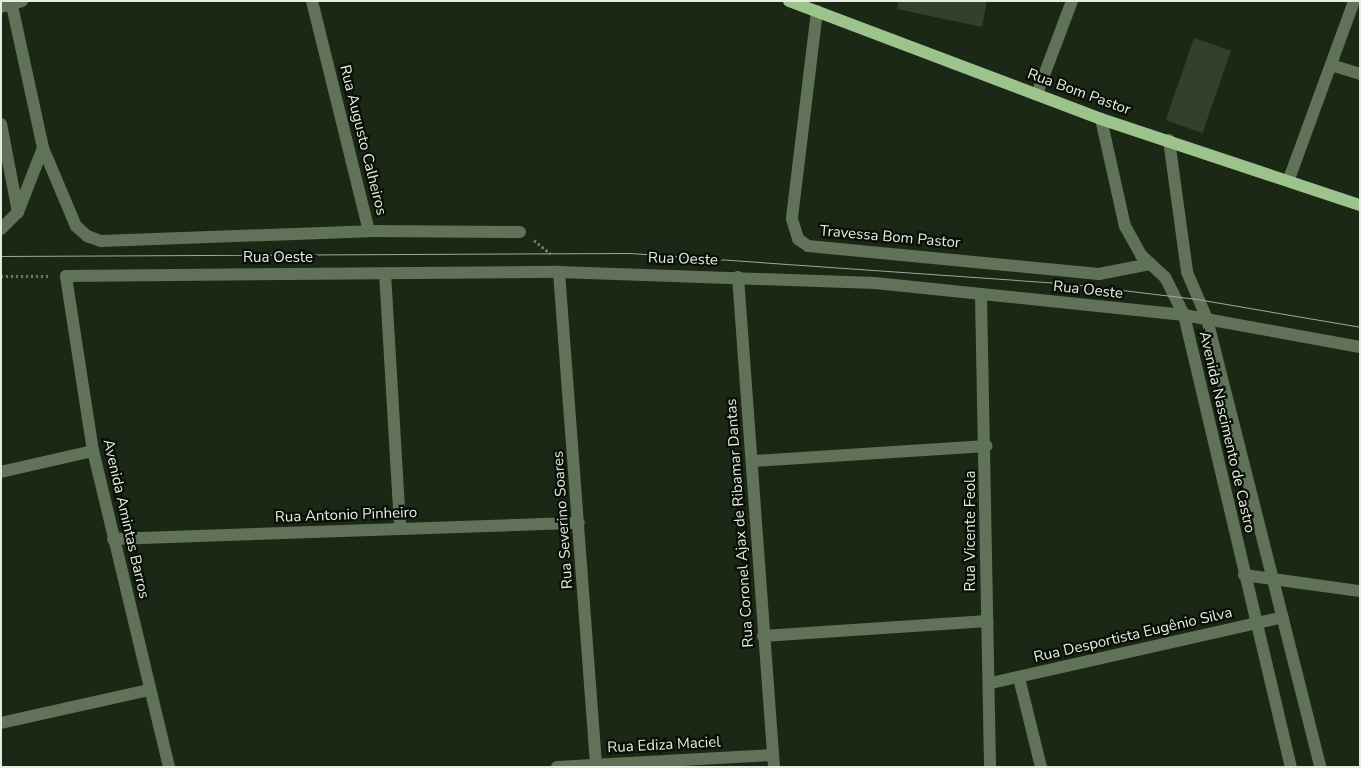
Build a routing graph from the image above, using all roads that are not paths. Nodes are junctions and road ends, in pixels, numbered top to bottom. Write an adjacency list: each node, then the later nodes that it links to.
1 (312, 1): 18 (street, Rua Augusto Calheiros)
2 (789, 1): 6 (main road, Rua Bom Pastor)
3 (1072, 1): 9 (street)
4 (1354, 1): 7 (street)
5 (11, 3): 13 (street)
6 (816, 11): 9 (main road, Rua Bom Pastor); 20 (street, Travessa Bom Pastor)
7 (1332, 65): 8 (street); 14 (street)
8 (1360, 74)
9 (1037, 94): 10 (main road, Rua Bom Pastor)
10 (1102, 119): 12 (main road, Rua Bom Pastor); 20 (street, Avenida Nascimento de Castro)
11 (1, 124): 16 (street)
12 (1169, 140): 14 (main road, Rua Bom Pastor); 27 (street, Avenida Nascimento de Castro)
13 (42, 148): 16 (street); 18 (street)
14 (1289, 179): 15 (main road, Rua Bom Pastor)
15 (1360, 205)
16 (18, 212): 17 (street)
17 (1, 229)
18 (370, 231): 19 (street, Rua Augusto Calheiros)
19 (520, 232)
20 (1150, 264): 26 (street, Avenida Nascimento de Castro)
21 (559, 272): 22 (street, Rua Oeste); 24 (street, Rua Oeste); 33 (street, Rua Severino Soares)
22 (385, 273): 23 (street, Rua Oeste); 34 (street)
23 (66, 276): 30 (street, Avenida Amintas Barros)
24 (738, 277): 25 (street, Rua Oeste); 31 (street, Rua Coronel Ajax de Ribamar Dantas)
25 (981, 296): 26 (street, Rua Oeste); 29 (street, Rua Vicente Feola)
26 (1184, 315): 27 (street, Rua Oeste); 36 (street, Avenida Nascimento de Castro)
27 (1207, 319): 28 (street, Rua Oeste); 37 (street, Avenida Nascimento de Castro)
28 (1360, 347)
29 (987, 446): 31 (street); 40 (street, Rua Vicente Feola)
30 (93, 451): 32 (street); 35 (street, Avenida Amintas Barros)
31 (753, 461): 42 (street, Rua Coronel Ajax de Ribamar Dantas)
32 (1, 472)
33 (580, 523): 34 (street, Rua Antonio Pinheiro); 48 (street, Rua Severino Soares)
34 (400, 529): 35 (street, Rua Antonio Pinheiro)
35 (114, 538): 45 (street, Avenida Amintas Barros)
36 (1244, 575): 37 (street); 41 (street, Avenida Nascimento de Castro)
37 (1275, 576): 38 (street); 39 (street, Avenida Nascimento de Castro)
38 (1360, 591)
39 (1283, 618): 41 (street, Rua Desportista Eugênio Silva); 54 (street, Avenida Nascimento de Castro)
40 (988, 621): 42 (street); 44 (street, Rua Vicente Feola)
41 (1255, 624): 43 (street, Rua Desportista Eugênio Silva); 53 (street, Avenida Nascimento de Castro)
42 (763, 636): 47 (street, Rua Coronel Ajax de Ribamar Dantas)
43 (1019, 678): 44 (street, Rua Desportista Eugênio Silva); 52 (street)
44 (991, 683): 51 (street, Rua Vicente Feola)
45 (149, 690): 46 (street); 49 (street, Avenida Amintas Barros)
46 (1, 723)
47 (773, 761): 48 (street, Rua Ediza Maciel)
48 (596, 766): 50 (street, Rua Ediza Maciel)
49 (169, 767)
50 (557, 767)
51 (990, 767)
52 (1041, 767)
53 (1292, 767)
54 (1320, 767)

